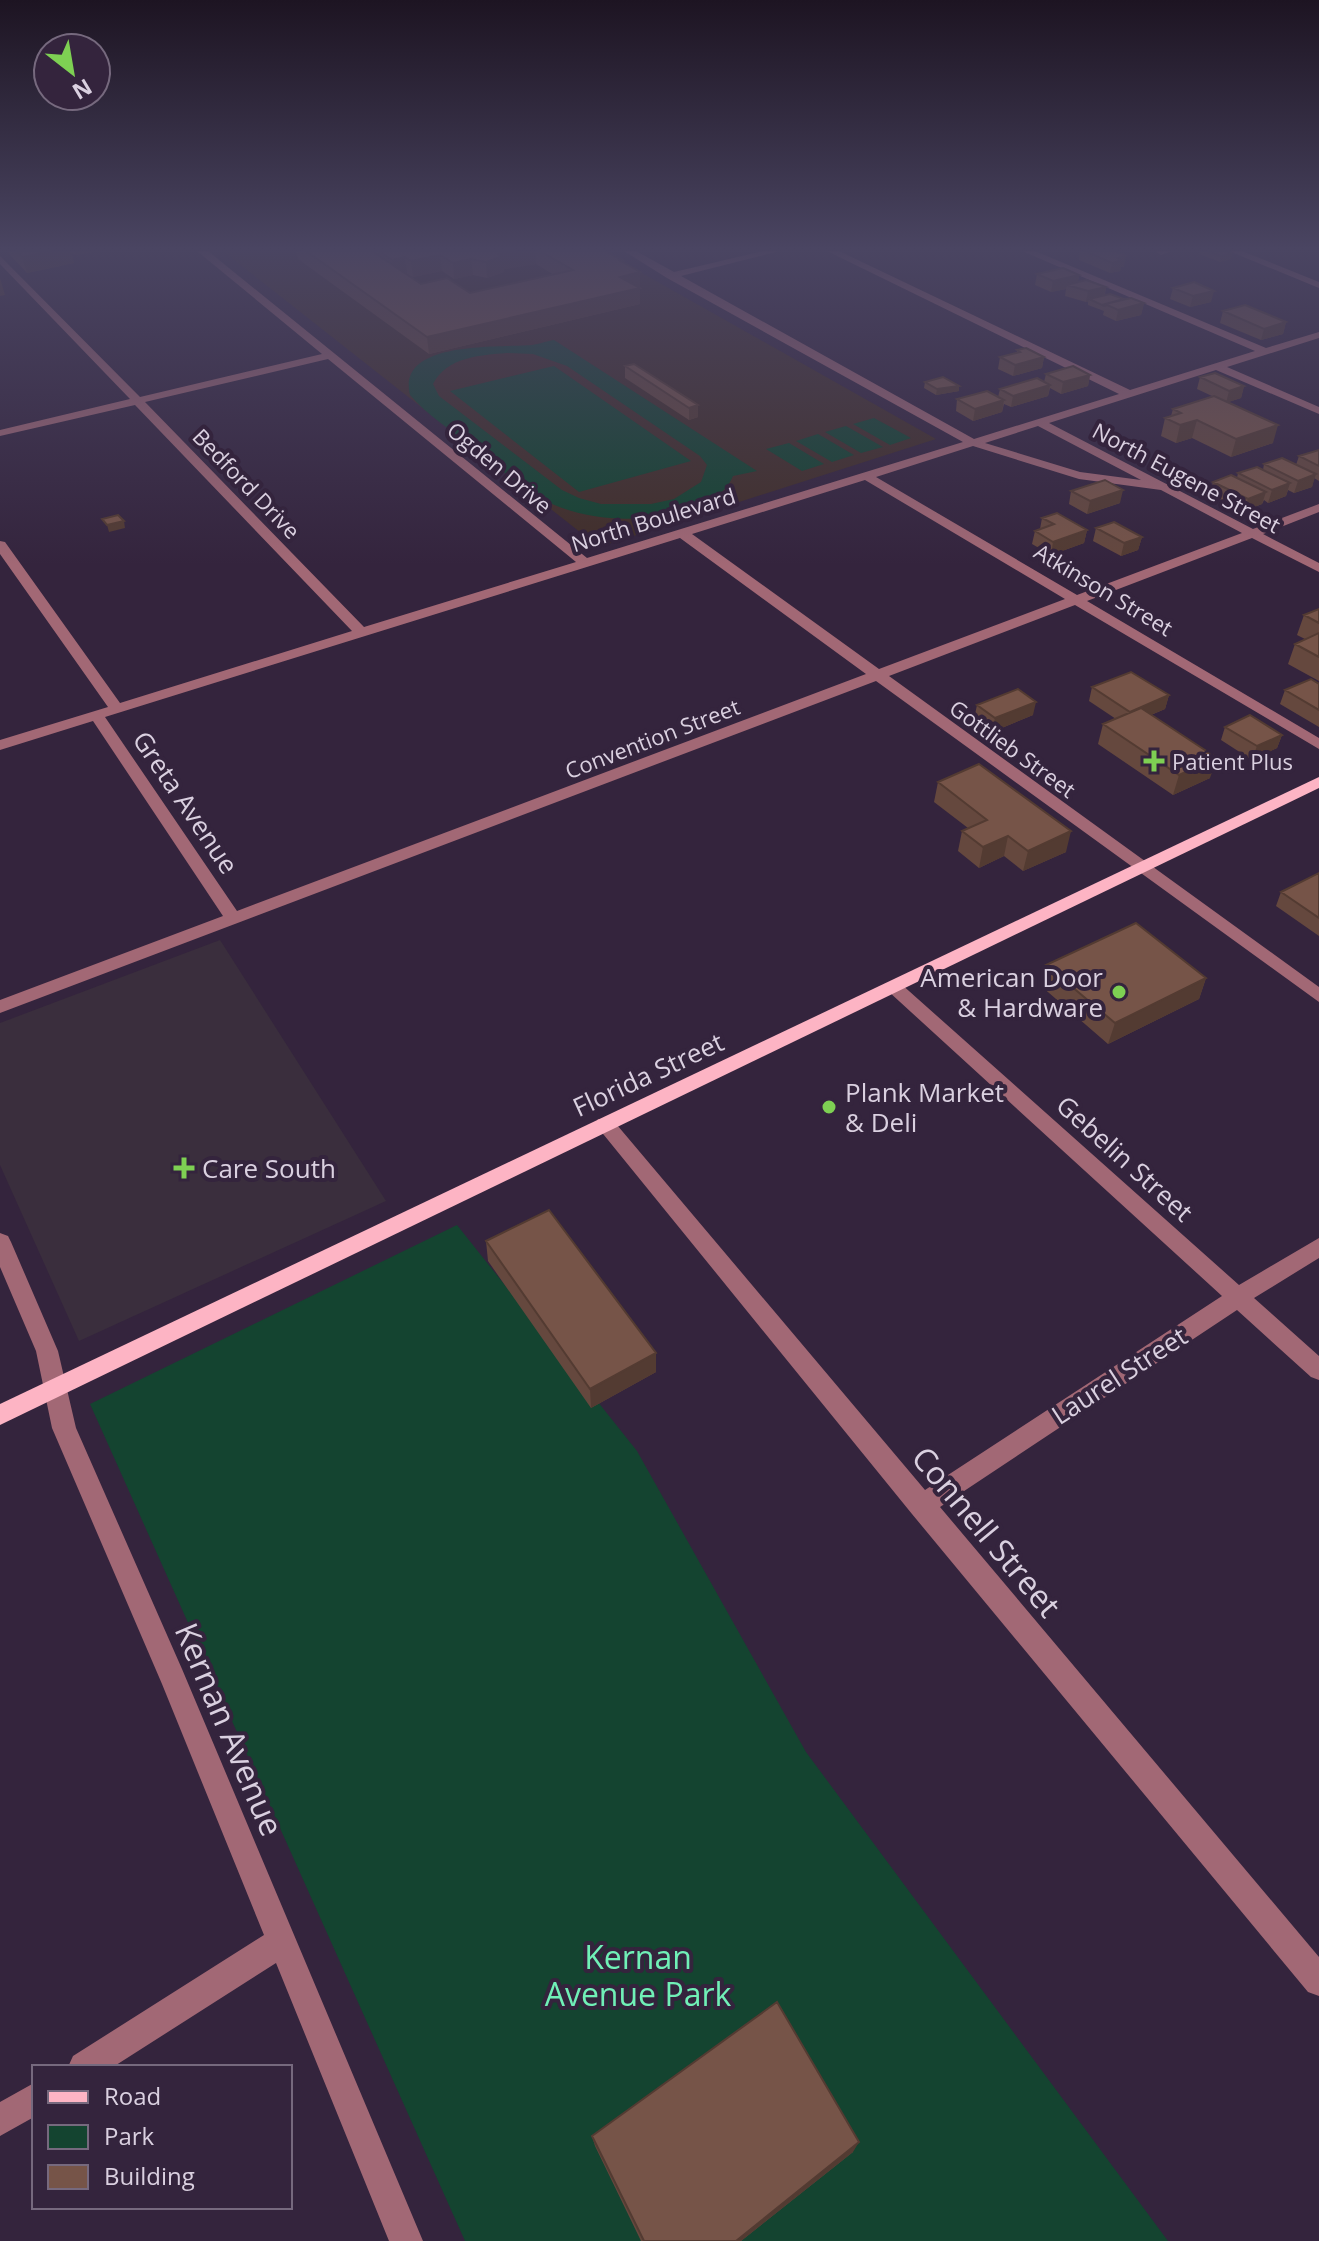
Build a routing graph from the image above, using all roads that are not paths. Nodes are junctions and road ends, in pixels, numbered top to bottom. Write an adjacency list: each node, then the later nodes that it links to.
1 (332, 355): 20 (street, Ogden Drive)
2 (95, 356): 9 (street, Bedford Drive)
3 (330, 356): 9 (street)
4 (814, 356): 13 (street)
5 (1049, 356): 8 (street)
6 (1254, 356): 7 (street, North Boulevard)
7 (1217, 367): 8 (street, North Boulevard); 10 (street)
8 (1129, 394): 11 (street, North Boulevard)
9 (139, 400): 12 (street); 23 (street, Bedford Drive)
10 (1319, 411)
11 (1037, 421): 13 (street, North Boulevard); 15 (street, North Eugene Street)
12 (0, 433)
13 (971, 442): 14 (street, North Boulevard); 15 (street)
14 (865, 475): 17 (street, North Boulevard); 22 (street, Atkinson Street)
15 (1163, 487): 18 (street, North Eugene Street)
16 (1319, 508): 18 (street, Convention Street)
17 (682, 533): 20 (street, North Boulevard); 24 (street, Gottlieb Street)
18 (1252, 534): 21 (street, North Eugene Street); 22 (street, Convention Street)
19 (0, 545): 25 (street)
20 (585, 563): 23 (street, North Boulevard)
21 (1319, 568)
22 (1079, 599): 24 (street, Convention Street); 27 (street, Atkinson Street)
23 (362, 633): 25 (street, North Boulevard)
24 (878, 676): 30 (street, Gottlieb Street); 31 (street, Convention Street)
25 (117, 709): 26 (street, North Boulevard)
26 (96, 715): 28 (street, North Boulevard); 31 (street, Greta Avenue)
27 (1319, 744)
28 (0, 745)
29 (1319, 782): 30 (main road, Florida Street)
30 (1141, 869): 32 (main road, Florida Street); 33 (street, Gottlieb Street)
31 (233, 918): 34 (street, Convention Street)
32 (894, 987): 35 (main road, Florida Street); 38 (street, Gebelin Street)
33 (1319, 996)
34 (0, 1007)
35 (605, 1124): 40 (main road, Florida Street); 42 (street, Connell Street)
36 (0, 1242): 40 (street, Kernan Avenue)
37 (1319, 1247): 38 (street, Laurel Street)
38 (1238, 1297): 39 (street, Gebelin Street); 42 (street, Laurel Street)
39 (1319, 1370)
40 (55, 1389): 41 (main road, Florida Street); 43 (street, Kernan Avenue)
41 (0, 1415)
42 (921, 1506): 44 (street, Connell Street)
43 (283, 1941): 45 (street); 48 (street, Kernan Avenue)
44 (1319, 1981)
45 (87, 2065)
46 (32, 2100): 47 (street)
47 (0, 2120)
48 (406, 2241)

